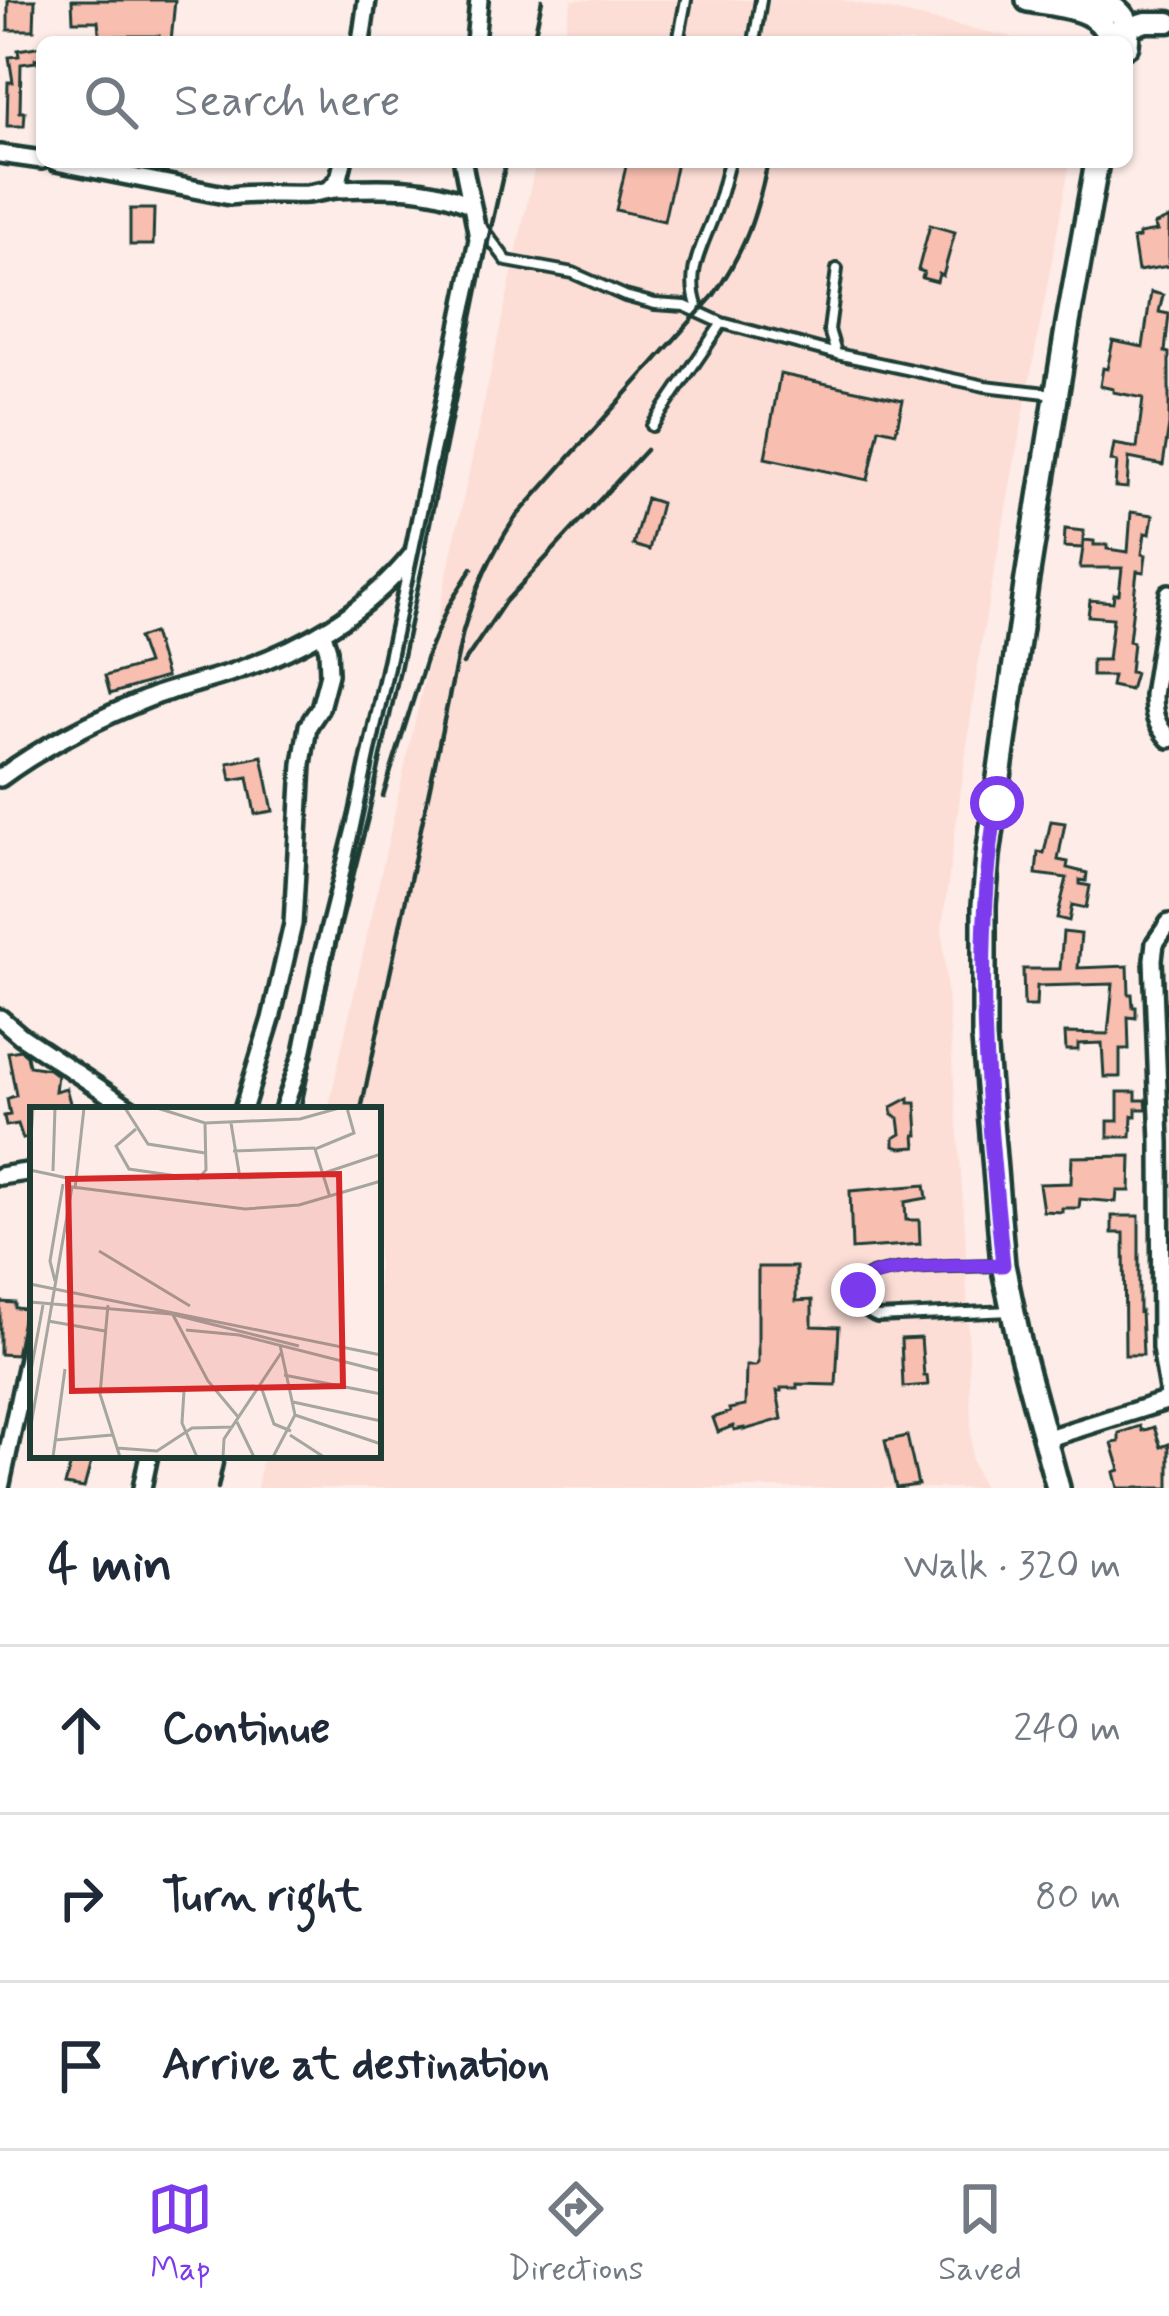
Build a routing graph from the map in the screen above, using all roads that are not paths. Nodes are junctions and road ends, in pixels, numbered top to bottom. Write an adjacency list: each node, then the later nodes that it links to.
1 (368, 0): 8 (street)
2 (479, 0): 9 (street)
3 (686, 0): 10 (lane)
4 (761, 0): 11 (lane)
5 (1028, 0): 12 (main road)
6 (1083, 0): 13 (main road)
7 (1168, 18): 14 (street)
8 (362, 36)
9 (476, 36)
10 (680, 36)
11 (755, 36)
12 (1117, 36)
13 (1118, 36)
14 (1121, 36)
15 (0, 143): 16 (street)
16 (0, 154): 17 (street)
17 (36, 159)
18 (84, 168): 23 (street)
19 (342, 168): 23 (street)
20 (464, 168): 24 (street)
21 (727, 168): 26 (lane)
22 (1099, 168): 29 (main road)
23 (330, 189): 24 (street)
24 (472, 211): 26 (lane); 31 (street)
25 (837, 269): 28 (lane)
26 (698, 310): 27 (lane)
27 (722, 323): 28 (lane); 30 (lane)
28 (837, 354): 29 (lane)
29 (1057, 395): 45 (main road)
30 (652, 426)
31 (414, 552): 33 (street); 42 (street)
32 (1169, 593): 34 (street)
33 (323, 634): 35 (street); 41 (street)
34 (1169, 739)
35 (0, 778)
36 (1169, 923): 48 (street)
37 (0, 1018): 38 (street)
38 (21, 1036): 39 (street); 40 (street)
39 (0, 1043)
40 (128, 1107)
41 (244, 1107)
42 (284, 1107)
43 (30, 1171): 44 (street)
44 (0, 1176)
45 (1003, 1265): 46 (main road); 46 (lane)
46 (1012, 1311): 49 (main road)
47 (30, 1349): 51 (street)
48 (1169, 1398): 49 (street)
49 (1045, 1439): 53 (main road)
50 (148, 1458): 52 (street)
51 (0, 1488)
52 (142, 1488)
53 (1058, 1488)

